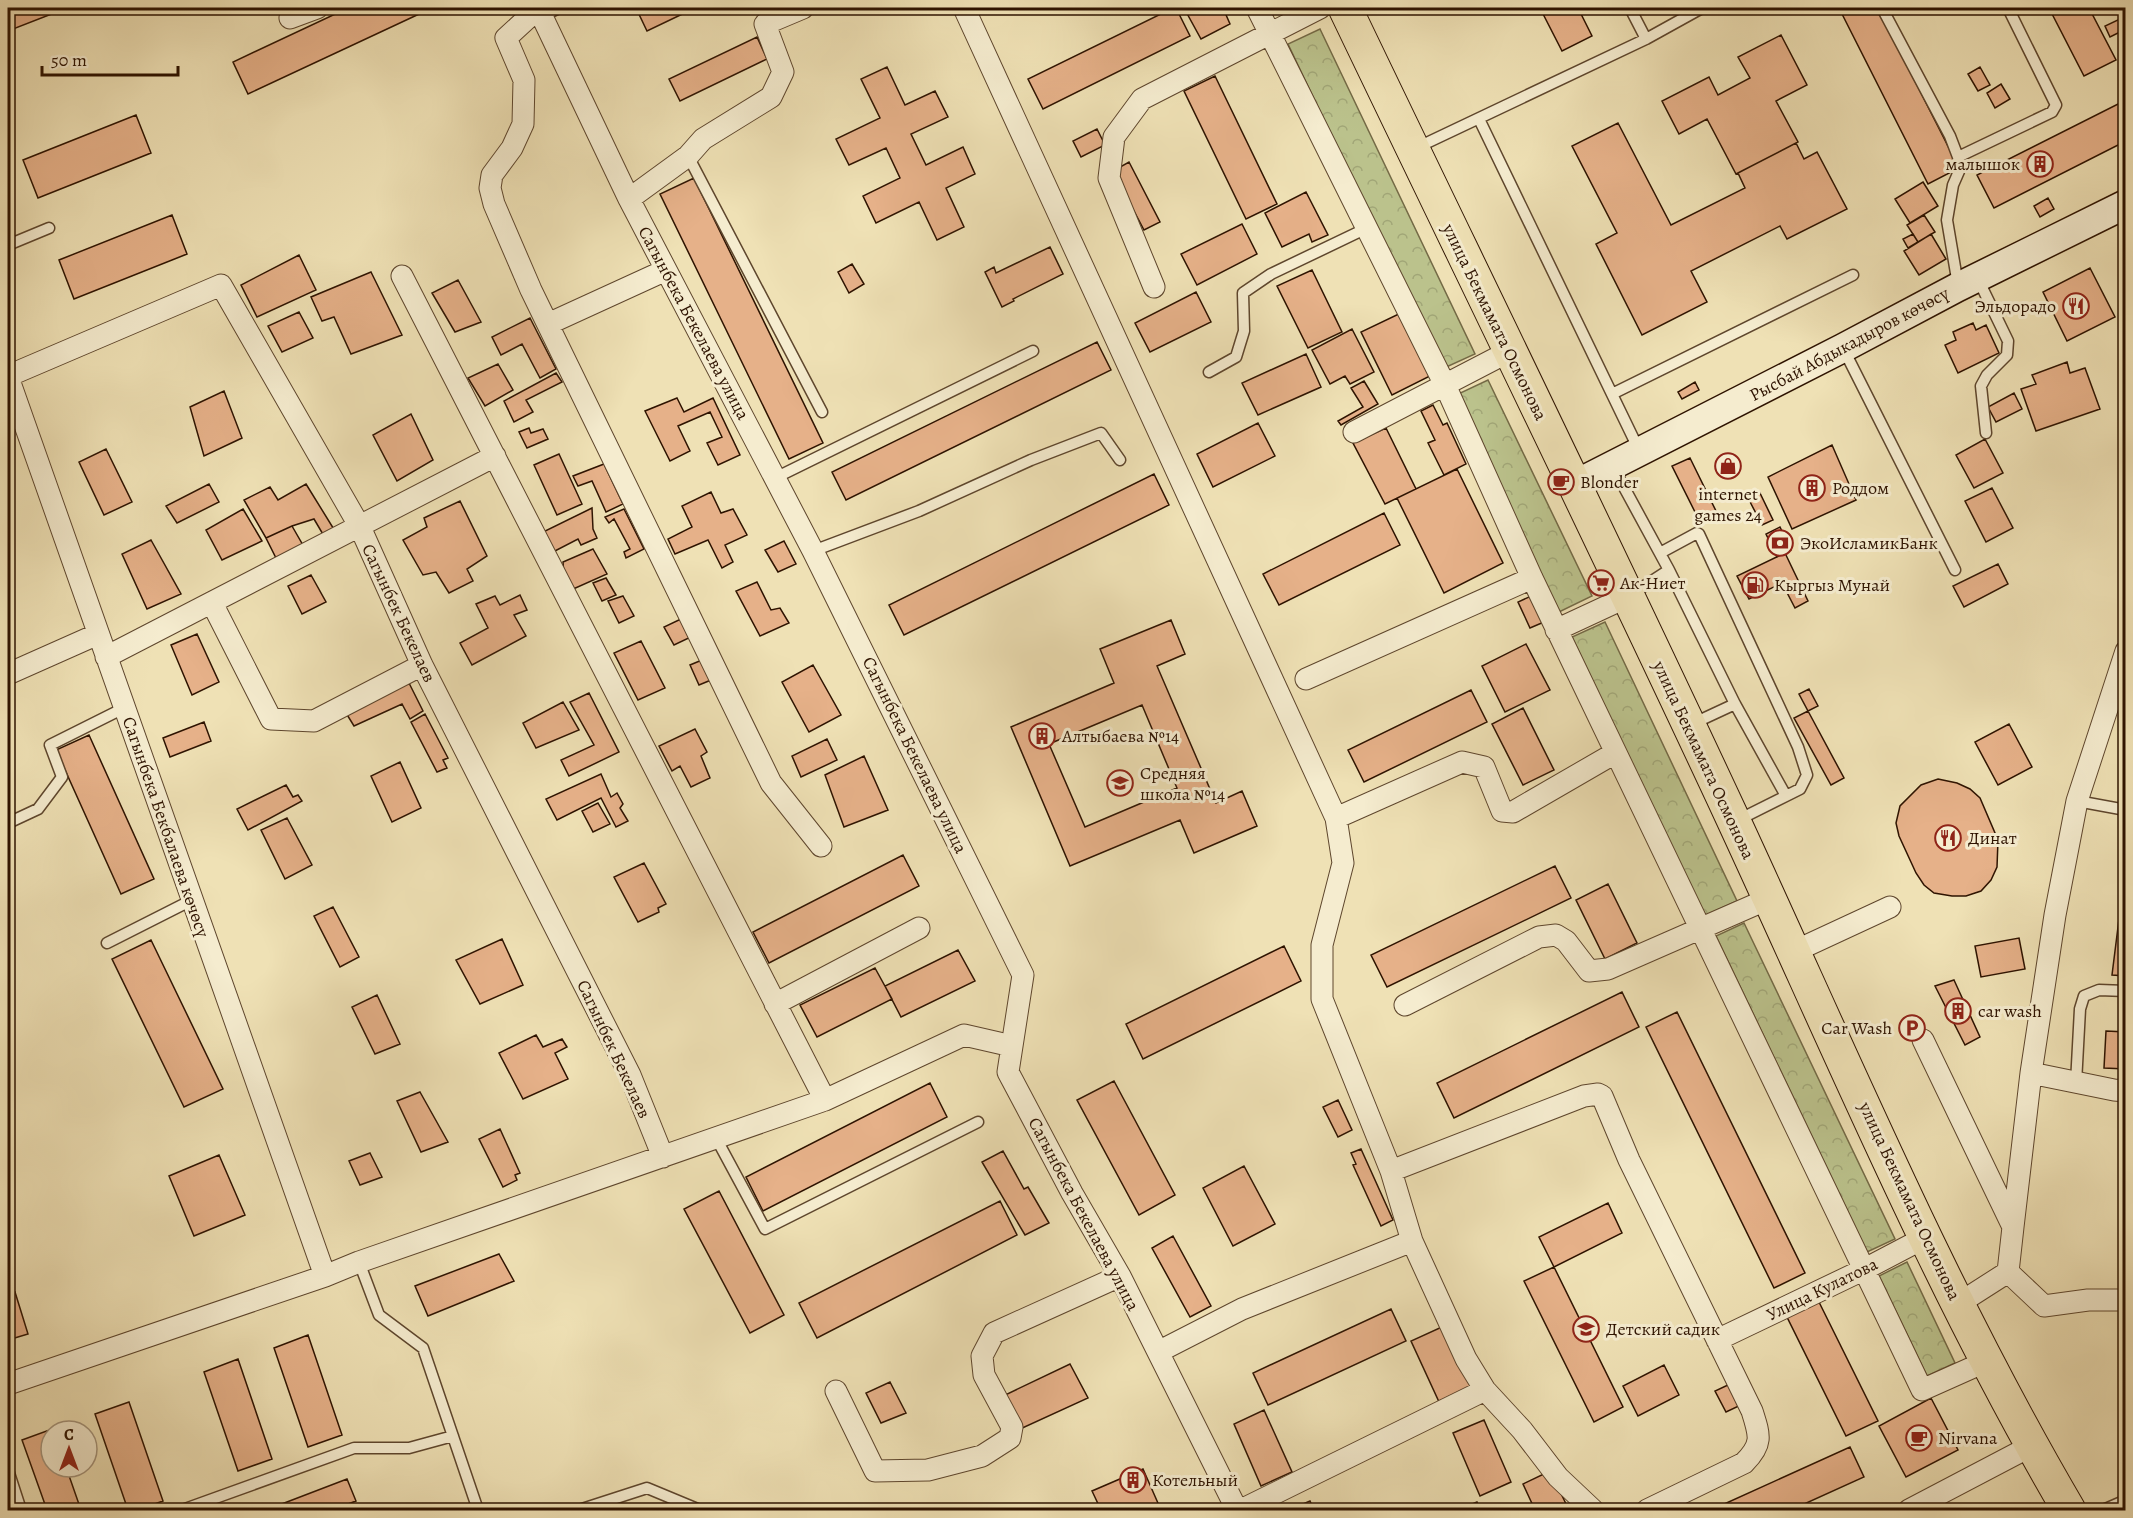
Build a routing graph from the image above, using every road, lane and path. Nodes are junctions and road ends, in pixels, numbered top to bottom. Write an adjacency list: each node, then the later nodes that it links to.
1 (317, 8): 12 (street)
2 (802, 8): 17 (street)
3 (964, 8): 69 (street)
4 (1257, 8): 13 (street)
5 (1320, 8): 13 (street)
6 (1345, 8): 16 (highway, улица Бекмамата Осмонова)
7 (1630, 8): 14 (lane)
8 (1702, 8): 14 (lane)
9 (1882, 8): 18 (lane)
10 (2008, 8): 18 (lane)
11 (544, 10): 19 (street, Сагынбека Бекелаева улица); 29 (street)
12 (290, 18)
13 (1269, 33): 22 (street); 28 (street)
14 (1646, 39): 15 (lane)
15 (1479, 119): 16 (lane); 36 (lane)
16 (1413, 150): 32 (highway, улица Бекмамата Осмонова)
17 (688, 156): 19 (street); 37 (lane)
18 (1958, 157): 27 (lane)
19 (629, 199): 24 (street, Сагынбека Бекелаева улица)
20 (2126, 204): 27 (main road, Рысбай Абдыкадыров көчөсү)
21 (49, 228): 23 (lane)
22 (1367, 228): 33 (lane); 35 (street)
23 (8, 245)
24 (666, 270): 29 (street); 44 (street, Сагынбека Бекелаева улица)
25 (1852, 275): 36 (lane)
26 (402, 276): 41 (street)
27 (1967, 282): 30 (main road, Рысбай Абдыкадыров көчөсү); 39 (lane)
28 (1154, 287)
29 (548, 324): 72 (street)
30 (1843, 348): 40 (main road, Рысбай Абдыкадыров көчөсү); 50 (lane)
31 (1033, 351): 44 (lane)
32 (1510, 351): 35 (street); 45 (highway, улица Бекмамата Осмонова)
33 (1209, 372)
34 (8, 376): 46 (street, Сагынбек Бекелаев); 55 (street, Сагынбека Бекбалаева көчөсү)
35 (1444, 385): 38 (street); 51 (street)
36 (1612, 394): 40 (lane)
37 (822, 412)
38 (1354, 432)
39 (1986, 433)
40 (1640, 452): 43 (main road, Рысбай Абдыкадыров көчөсү)
41 (495, 456): 46 (street); 81 (street)
42 (1120, 460): 47 (lane)
43 (1612, 466): 45 (main road, Рысбай Абдыкадыров көчөсү); 48 (lane)
44 (775, 478): 47 (street, Сагынбека Бекелаева улица)
45 (1574, 485): 52 (highway, улица Бекмамата Осмонова)
46 (360, 527): 53 (street); 58 (street, Сагынбек Бекелаев)
47 (813, 551): 84 (street, Сагынбека Бекелаева улица)
48 (1660, 553): 49 (lane); 66 (lane)
49 (1669, 570): 52 (lane); 62 (lane)
50 (1955, 570)
51 (1532, 578): 54 (street); 60 (street)
52 (1627, 597): 54 (street); 64 (highway, улица Бекмамата Осмонова)
53 (212, 603): 57 (street); 58 (street)
54 (1557, 630): 65 (street)
55 (98, 634): 57 (street, Сагынбека Бекбалаева көчөсү); 59 (street)
56 (2126, 651): 61 (street)
57 (106, 657): 63 (street, Сагынбека Бекбалаева көчөсү)
58 (422, 665): 91 (street, Сагынбек Бекелаев)
59 (8, 674)
60 (1305, 679)
61 (2118, 695): 67 (street)
62 (1735, 704): 64 (lane); 66 (lane)
63 (124, 708): 71 (lane); 74 (street, Сагынбека Бекбалаева көчөсү)
64 (1689, 725): 70 (highway, улица Бекмамата Осмонова)
65 (1615, 753): 69 (street); 77 (street)
66 (1786, 796): 70 (lane)
67 (2077, 801): 68 (lane); 85 (street)
68 (2126, 810)
69 (1336, 818): 92 (street)
70 (1734, 822): 73 (highway, улица Бекмамата Осмонова)
71 (8, 823)
72 (821, 846)
73 (1768, 899): 77 (street); 79 (highway, улица Бекмамата Осмонова)
74 (192, 900): 78 (lane); 99 (street, Сагынбека Бекбалаева көчөсү)
75 (1890, 907): 79 (street)
76 (919, 928): 81 (street)
77 (1700, 930): 82 (street); 97 (street)
78 (107, 943)
79 (1793, 952): 94 (highway, улица Бекмамата Осмонова)
80 (2126, 991): 86 (lane)
81 (775, 1004): 88 (street)
82 (1405, 1005)
83 (1923, 1040): 93 (street)
84 (1012, 1046): 88 (street); 100 (street, Сагынбека Бекелаева улица)
85 (2031, 1072): 86 (street); 93 (street)
86 (2076, 1083): 87 (street)
87 (2126, 1091)
88 (825, 1100): 90 (street)
89 (978, 1122): 90 (lane)
90 (717, 1138): 91 (street)
91 (663, 1157): 96 (street)
92 (1391, 1171): 95 (street); 103 (street)
93 (2013, 1227): 98 (street)
94 (1926, 1237): 97 (street, Улица Кулатова); 102 (highway, улица Бекмамата Осмонова)
95 (1412, 1241): 104 (street); 108 (street)
96 (359, 1262): 99 (street); 109 (lane)
97 (1865, 1269): 103 (street, Улица Кулатова); 105 (street)
98 (2008, 1272): 101 (street); 102 (street)
99 (325, 1276): 106 (street)
100 (1120, 1276): 104 (street, Сагынбека Бекелаева улица); 107 (street)
101 (2126, 1300)
102 (1958, 1304): 105 (highway, улица Бекмамата Осмонова)
103 (1717, 1340): 120 (street)
104 (1158, 1352): 118 (street, Сагынбека Бекелаева улица)
105 (1987, 1362): 110 (highway, улица Бекмамата Осмонова)
106 (8, 1384)
107 (836, 1390)
108 (1485, 1390): 118 (street, Сагынбека Бекелаева улица); 119 (street)
109 (453, 1436): 114 (lane); 115 (lane)
110 (2031, 1446): 121 (street); 122 (highway, улица Бекмамата Осмонова)
111 (8, 1470): 113 (lane)
112 (2126, 1500): 123 (lane)
113 (21, 1510)
114 (182, 1510)
115 (478, 1510)
116 (579, 1510): 117 (lane)
117 (700, 1510)
118 (1239, 1510)
119 (1593, 1510)
120 (1647, 1510)
121 (1909, 1510)
122 (2068, 1510)
123 (2103, 1510)

